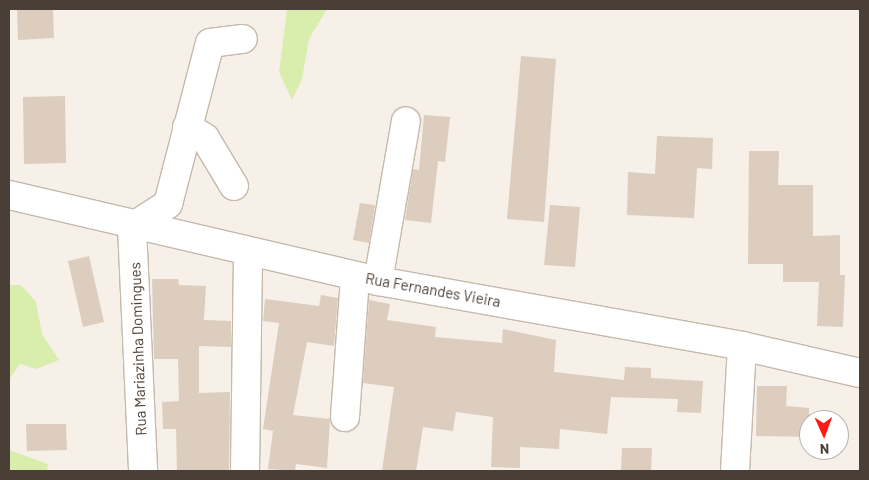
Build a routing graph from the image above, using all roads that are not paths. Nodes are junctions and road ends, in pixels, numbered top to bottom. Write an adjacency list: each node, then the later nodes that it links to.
1 (243, 39): 3 (street)
2 (406, 121): 8 (street)
3 (187, 127): 4 (street); 6 (street)
4 (234, 186)
5 (9, 196): 6 (street, Rua Fernandes Vieira)
6 (132, 227): 7 (street, Rua Fernandes Vieira); 12 (street, Rua Mariazinha Domingues)
7 (248, 252): 8 (street, Rua Fernandes Vieira); 13 (street)
8 (366, 278): 9 (street, Rua Fernandes Vieira); 11 (street)
9 (742, 346): 10 (street, Rua Fernandes Vieira); 14 (street)
10 (860, 373)
11 (345, 417)
12 (143, 471)
13 (245, 471)
14 (735, 471)

